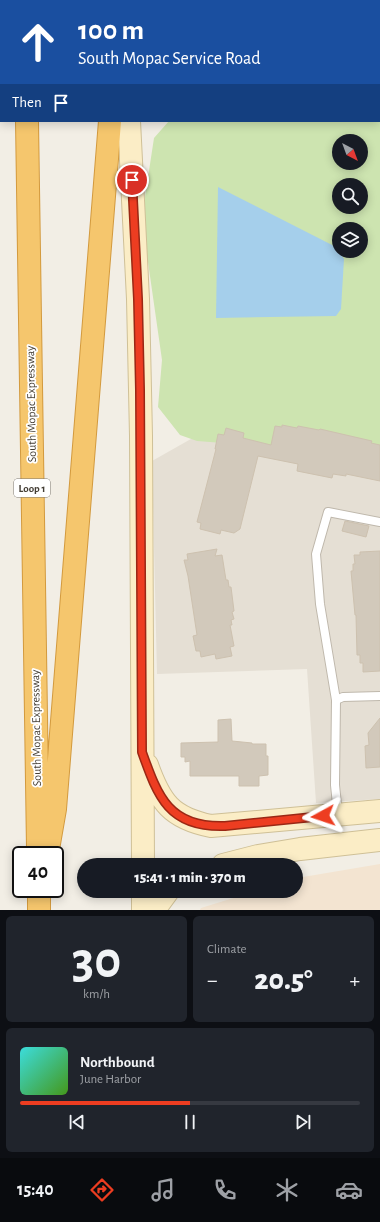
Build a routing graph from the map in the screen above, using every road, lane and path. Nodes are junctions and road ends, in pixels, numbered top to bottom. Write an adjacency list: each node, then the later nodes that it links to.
1 (26, 122): 11 (highway, South Mopac Expressway / Loop 1)
2 (110, 122): 12 (highway)
3 (129, 122): 7 (main road)
4 (380, 522): 6 (lane)
5 (380, 696): 6 (lane)
6 (336, 700): 9 (lane)
7 (142, 752): 9 (main road); 13 (main road)
8 (380, 811): 9 (main road)
9 (338, 815)
10 (380, 840): 14 (main road)
11 (38, 846)
12 (49, 846)
13 (143, 858)
14 (250, 858)
15 (143, 898): 17 (main road)
16 (163, 898): 18 (main road)
17 (143, 910)
18 (154, 910)

